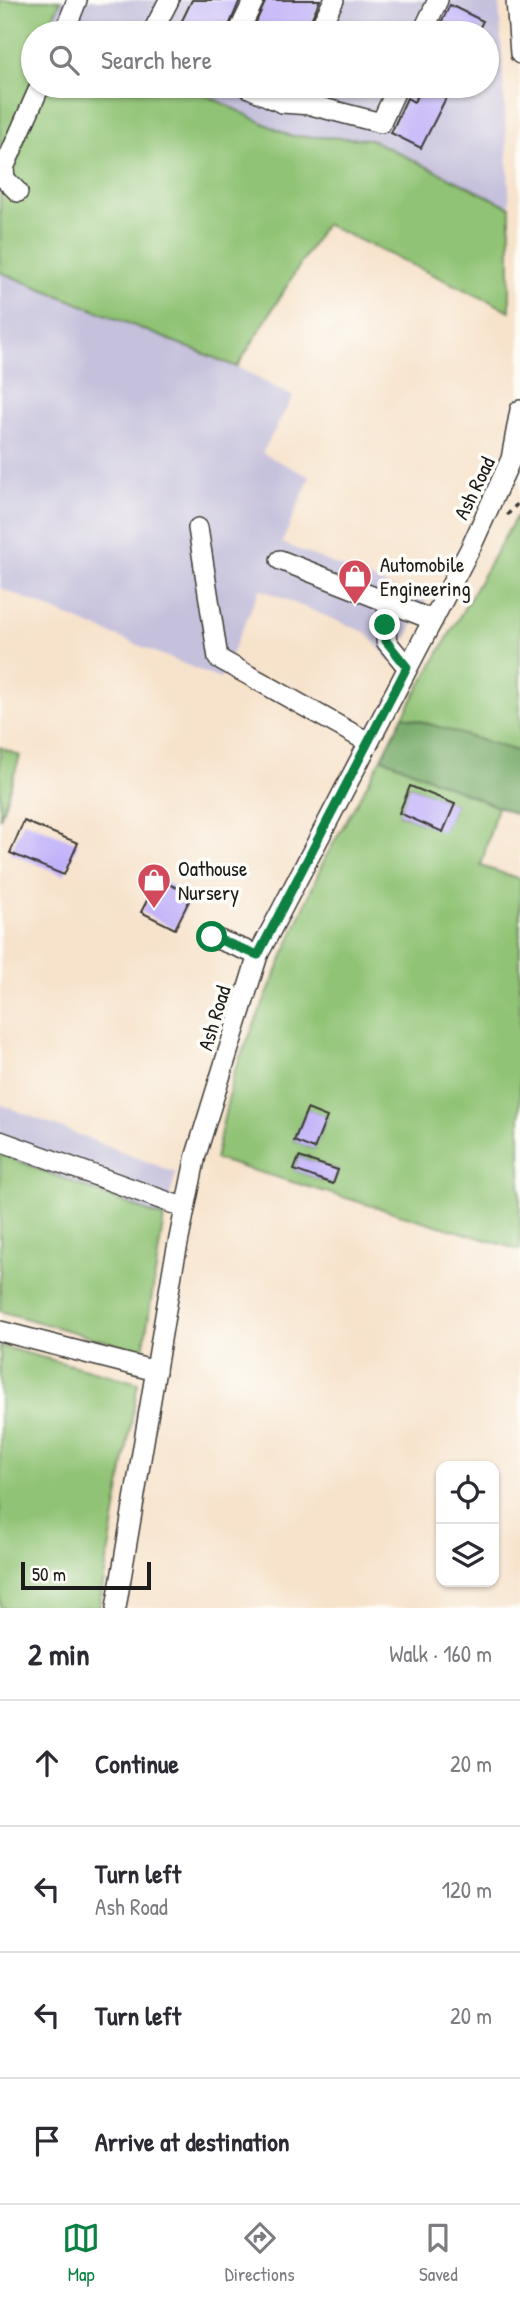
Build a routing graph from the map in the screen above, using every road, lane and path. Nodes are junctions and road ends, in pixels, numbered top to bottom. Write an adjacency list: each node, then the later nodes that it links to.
1 (77, 0): 7 (street)
2 (169, 0): 8 (street)
3 (254, 0): 9 (street)
4 (334, 0): 10 (street)
5 (438, 0): 11 (street)
6 (516, 0): 12 (street)
7 (69, 21)
8 (158, 21)
9 (244, 21)
10 (323, 21)
11 (428, 21)
12 (520, 54)
13 (35, 98): 16 (street)
14 (295, 98): 15 (street)
15 (392, 98)
16 (18, 192)
17 (520, 410): 18 (street, Ash Road)
18 (516, 461): 24 (street, Ash Road)
19 (520, 501): 20 (path)
20 (503, 520)
21 (198, 528): 26 (street)
22 (280, 560): 23 (street)
23 (388, 603): 24 (street); 25 (street)
24 (433, 620): 25 (street, Ash Road)
25 (407, 667): 26 (street, Ash Road)
26 (368, 742): 28 (street, Ash Road)
27 (212, 937): 28 (street)
28 (258, 955): 30 (street, Ash Road)
29 (0, 1141): 30 (street)
30 (185, 1208): 32 (street, Ash Road)
31 (0, 1331): 32 (street)
32 (156, 1371): 33 (street, Ash Road)
33 (116, 1608)

